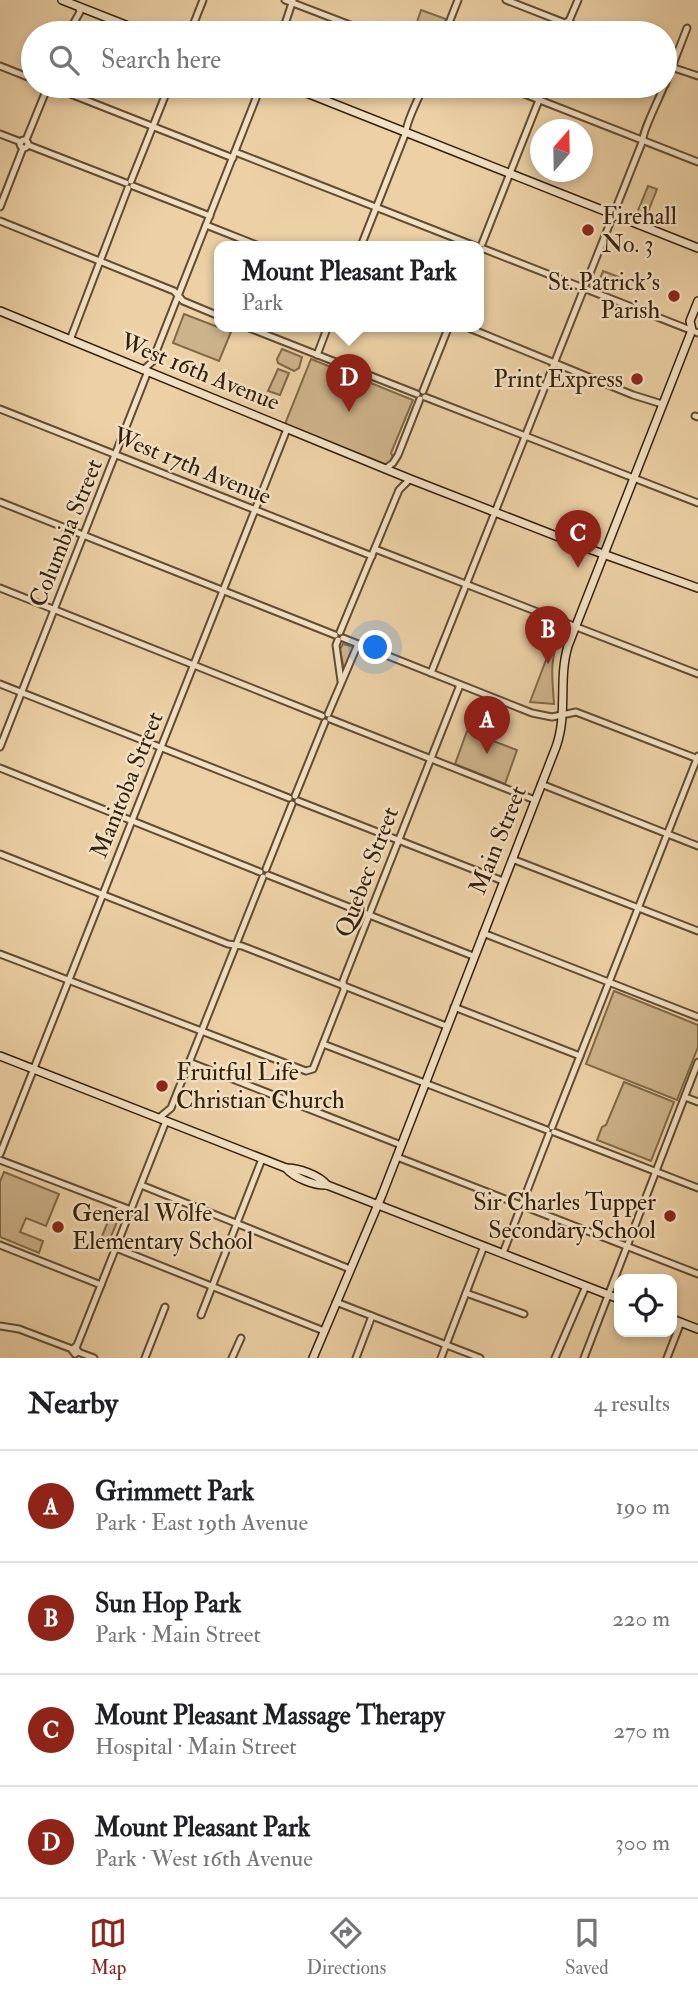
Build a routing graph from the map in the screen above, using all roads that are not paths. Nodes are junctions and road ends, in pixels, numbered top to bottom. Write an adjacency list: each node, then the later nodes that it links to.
1 (62, 0): 8 (main road)
2 (202, 0): 11 (street)
3 (285, 0): 7 (street)
4 (458, 0): 14 (street)
5 (506, 0): 15 (street)
6 (578, 0): 16 (street)
7 (293, 2): 12 (street); 13 (street)
8 (79, 3): 9 (street); 10 (main road)
9 (73, 21)
10 (119, 21)
11 (194, 21)
12 (286, 21)
13 (341, 21)
14 (450, 21)
15 (555, 21)
16 (569, 21)
17 (687, 28): 18 (street)
18 (677, 53)
19 (0, 66): 21 (street)
20 (677, 68): 22 (street)
21 (21, 74)
22 (698, 76)
23 (44, 98): 36 (street)
24 (80, 98): 32 (street)
25 (164, 98): 32 (street)
26 (258, 98): 37 (street, Columbia Street)
27 (320, 98): 33 (main road)
28 (419, 98): 33 (street)
29 (534, 98): 31 (street)
30 (660, 98): 35 (street)
31 (539, 100): 35 (street); 39 (street)
32 (153, 126): 37 (street); 40 (street)
33 (406, 132): 39 (main road); 42 (street)
34 (0, 134): 36 (street)
35 (643, 140): 38 (street); 43 (street)
36 (24, 144): 40 (street); 41 (street)
37 (234, 155): 42 (street); 44 (street, Columbia Street)
38 (698, 162)
39 (509, 173): 43 (main road); 50 (street)
40 (130, 185): 44 (street); 53 (street)
41 (0, 207)
42 (377, 207): 48 (street); 49 (street)
43 (613, 214): 51 (main road); 54 (street)
44 (210, 216): 46 (street, Columbia Street)
45 (0, 221): 53 (street)
46 (206, 225): 47 (street); 55 (street, Columbia Street)
47 (246, 241)
48 (363, 241)
49 (464, 241)
50 (481, 241)
51 (698, 248)
52 (484, 249): 54 (street)
53 (100, 261): 55 (street); 64 (street)
54 (584, 288): 59 (street); 66 (street)
55 (178, 296): 58 (street); 67 (street, Columbia Street)
56 (698, 301): 59 (main road, Main Street)
57 (0, 311): 64 (main road, West 16th Avenue)
58 (214, 314)
59 (696, 329): 69 (main road, Main Street)
60 (259, 332): 65 (street)
61 (326, 332): 65 (street)
62 (447, 332): 68 (street)
63 (479, 332): 66 (street)
64 (70, 340): 67 (main road, West 16th Avenue)
65 (317, 355): 68 (street)
66 (554, 362): 69 (street); 72 (street)
67 (149, 370): 71 (main road, West 16th Avenue); 73 (street, Columbia Street)
68 (421, 395): 72 (street); 74 (street)
69 (662, 404): 76 (main road, Main Street)
70 (0, 409): 73 (street, West 17th Avenue)
71 (287, 429): 74 (main road, West 16th Avenue); 79 (street, Manitoba Street)
72 (526, 436): 76 (street); 80 (street)
73 (116, 454): 79 (street, West 17th Avenue); 81 (street, Columbia Street)
74 (385, 469): 75 (main road, West 16th Avenue)
75 (410, 479): 80 (main road, West 16th Avenue); 82 (street)
76 (634, 479): 78 (street); 83 (main road, Main Street)
77 (0, 502): 81 (street)
78 (698, 503)
79 (256, 509): 84 (street, West 17th Avenue); 88 (street, Manitoba Street)
80 (496, 512): 83 (main road, West 16th Avenue); 85 (street)
81 (84, 536): 88 (street); 89 (street, Columbia Street)
82 (375, 549): 84 (street); 85 (street)
83 (604, 554): 87 (main road, West 16th Avenue); 90 (main road, Main Street)
84 (372, 556): 91 (street)
85 (467, 585): 90 (street); 94 (street)
86 (0, 588): 89 (street)
87 (698, 588)
88 (223, 590): 91 (street); 93 (street, Manitoba Street)
89 (54, 610): 93 (street); 99 (street, Columbia Street)
90 (574, 628): 95 (street); 100 (main road, Main Street)
91 (339, 636): 92 (street); 96 (street)
92 (358, 644): 94 (street); 96 (street)
93 (194, 665): 101 (street); 103 (street, Manitoba Street)
94 (431, 673): 98 (street)
95 (698, 674)
96 (341, 681): 101 (street)
97 (0, 684): 99 (street)
98 (460, 684): 100 (street); 105 (street, Quebec Street)
99 (21, 693): 102 (street, Columbia Street); 103 (street)
100 (564, 715): 104 (street); 107 (main road, Main Street)
101 (326, 718): 105 (street); 108 (street)
102 (0, 747)
103 (161, 748): 108 (street); 110 (street, Manitoba Street)
104 (698, 758): 111 (street)
105 (431, 759): 109 (street); 112 (street, Quebec Street)
106 (0, 768): 110 (street)
107 (541, 784): 109 (main road, Main Street); 111 (street)
108 (293, 800): 112 (street); 116 (street)
109 (535, 800): 115 (main road, Main Street)
110 (132, 821): 116 (street); 118 (street, Manitoba Street)
111 (668, 834): 113 (street); 119 (street)
112 (398, 840): 117 (street); 120 (street, Quebec Street)
113 (698, 846)
114 (0, 854): 118 (street)
115 (512, 859): 117 (main road, Main Street); 119 (street)
116 (264, 873): 120 (street); 123 (street)
117 (503, 881): 122 (main road, Main Street)
118 (102, 895): 123 (street); 126 (street, Manitoba Street)
119 (639, 908): 121 (street); 127 (street)
120 (370, 915): 125 (street); 128 (street, Quebec Street)
121 (698, 931)
122 (483, 933): 125 (main road, Main Street); 127 (street)
123 (236, 946): 128 (street); 132 (street)
124 (0, 954): 126 (street)
125 (473, 956): 129 (main road, Main Street)
126 (68, 981): 132 (street); 138 (street, Manitoba Street)
127 (609, 982): 130 (street); 135 (street)
128 (344, 985): 131 (street); 133 (street, Quebec Street)
129 (454, 1007): 131 (main road, Main Street); 135 (street)
130 (698, 1017)
131 (446, 1026): 139 (main road, Main Street)
132 (201, 1032): 133 (street, Quebec Street); 136 (street)
133 (323, 1044): 139 (street)
134 (0, 1056): 138 (main road)
135 (580, 1056): 144 (street)
136 (189, 1062): 142 (street); 145 (street)
137 (698, 1062): 140 (street)
138 (33, 1069): 143 (main road); 146 (street, Manitoba Street)
139 (424, 1083): 144 (street); 145 (main road, Main Street)
140 (685, 1097): 141 (street); 149 (street)
141 (698, 1102)
142 (171, 1108): 143 (street); 143 (street)
143 (165, 1121): 148 (main road); 150 (street)
144 (551, 1131): 149 (street); 153 (street)
145 (401, 1145): 147 (main road, Main Street)
146 (0, 1157): 154 (street)
147 (397, 1157): 152 (main road, Main Street); 153 (street)
148 (262, 1159): 152 (main road); 155 (street)
149 (656, 1171): 151 (street); 157 (street)
150 (141, 1185): 154 (street); 155 (street)
151 (698, 1188)
152 (378, 1205): 158 (main road); 161 (main road, Main Street)
153 (522, 1205): 157 (street); 160 (street)
154 (131, 1210): 159 (street)
155 (237, 1223): 161 (street); 164 (street)
156 (0, 1245): 163 (street)
157 (626, 1245): 162 (street); 167 (street)
158 (484, 1246): 160 (main road); 166 (street)
159 (116, 1248): 163 (street); 164 (street)
160 (503, 1253): 165 (main road)
161 (350, 1269): 169 (main road, Main Street)
162 (698, 1274)
163 (101, 1285): 181 (street)
164 (212, 1286): 172 (street); 178 (street)
165 (586, 1286): 167 (main road); 189 (street)
166 (466, 1293): 171 (street); 180 (street)
167 (608, 1294): 168 (main road); 190 (street)
168 (614, 1297)
169 (336, 1302): 173 (street); 178 (main road, Main Street)
170 (165, 1307): 183 (street)
171 (524, 1314)
172 (201, 1315)
173 (372, 1315): 180 (street); 186 (street)
174 (677, 1321): 175 (main road)
175 (681, 1322): 177 (main road); 191 (street)
176 (0, 1326): 181 (street)
177 (698, 1329)
178 (324, 1331): 185 (main road, Main Street)
179 (240, 1338): 184 (street)
180 (446, 1345): 187 (street); 188 (street)
181 (74, 1352): 182 (street)
182 (93, 1358)
183 (145, 1358)
184 (232, 1358)
185 (313, 1358)
186 (355, 1358)
187 (441, 1358)
188 (480, 1358)
189 (555, 1358)
190 (584, 1358)
191 (667, 1358)

